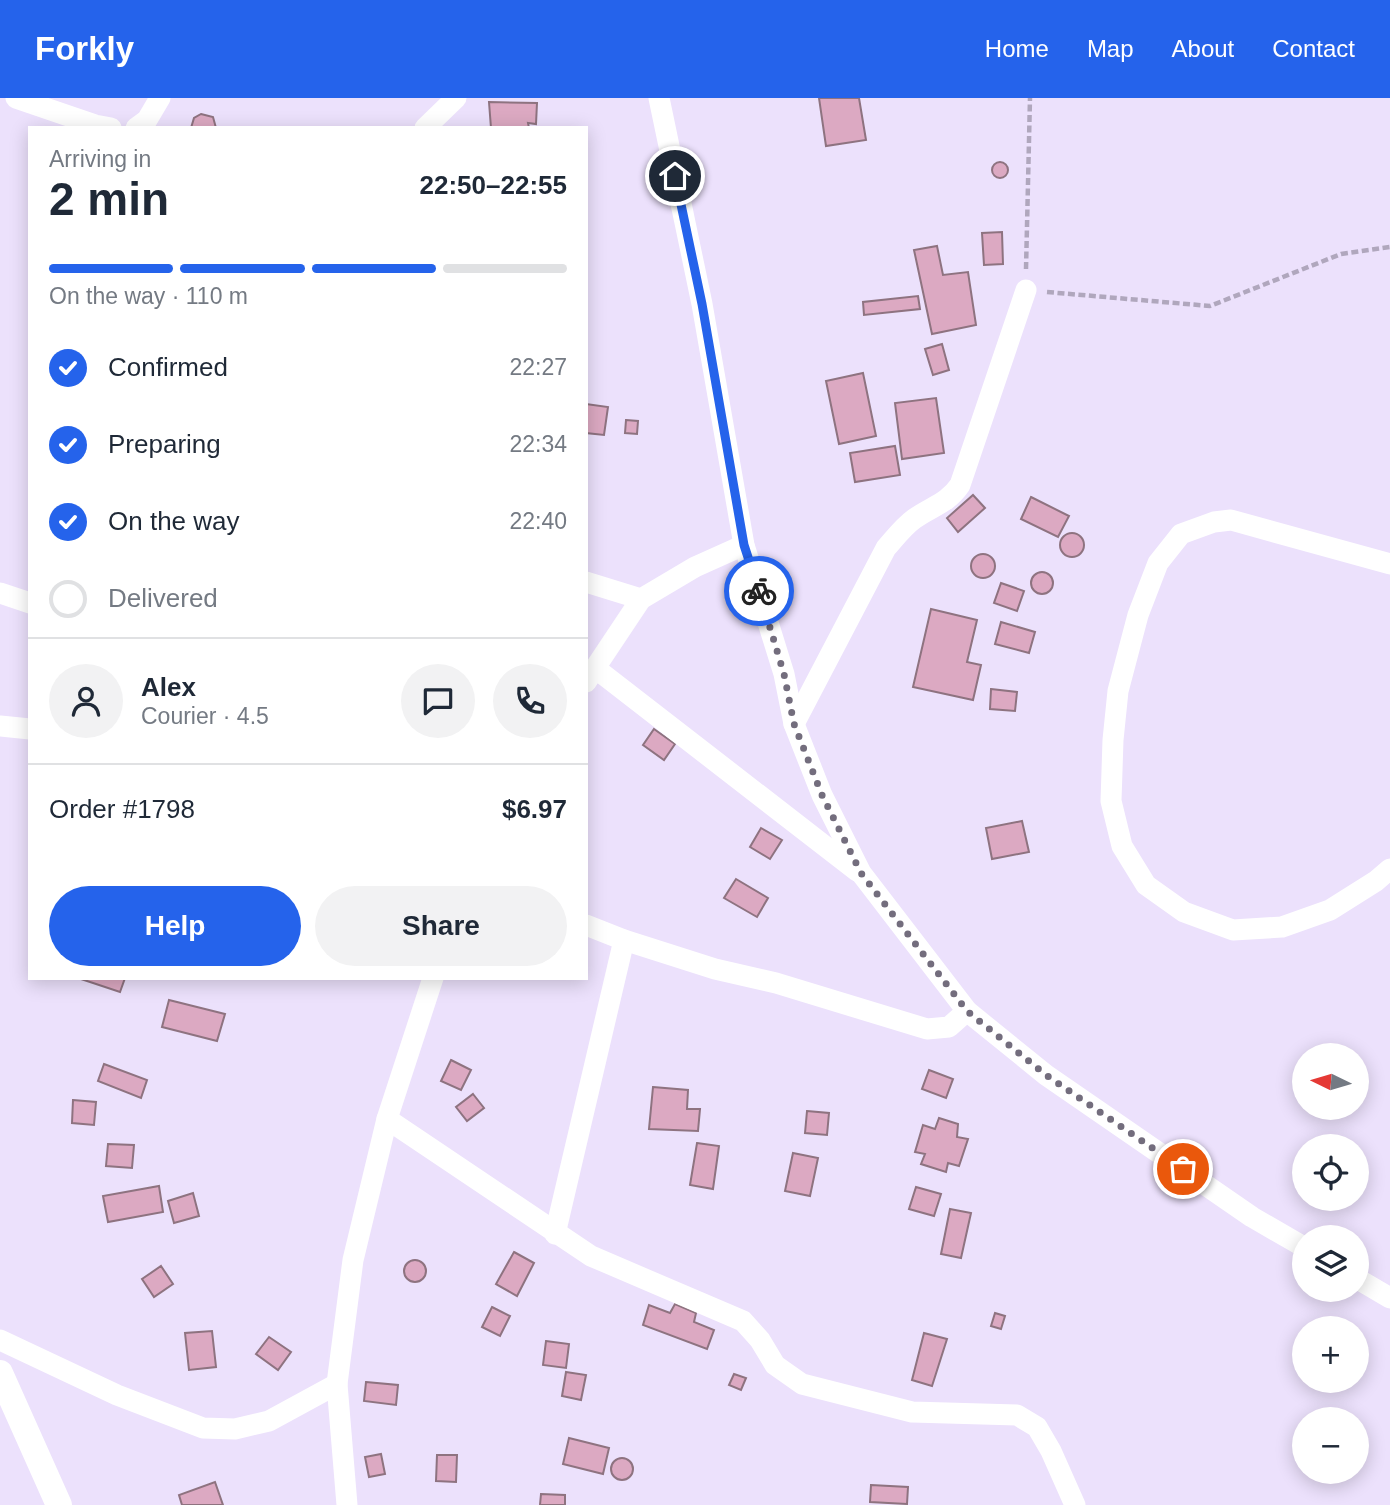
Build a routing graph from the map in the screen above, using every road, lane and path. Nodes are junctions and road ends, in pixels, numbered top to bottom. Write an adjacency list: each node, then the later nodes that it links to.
1 (16, 98): 6 (street)
2 (160, 98): 7 (street)
3 (456, 98): 8 (street)
4 (659, 98): 11 (street)
5 (1030, 98): 10 (path)
6 (100, 126)
7 (139, 126)
8 (427, 126)
9 (1390, 247): 10 (path)
10 (1026, 290): 18 (street)
11 (744, 545): 15 (street); 18 (street)
12 (1390, 564): 21 (street)
13 (588, 583): 15 (street)
14 (0, 593): 16 (street)
15 (641, 598): 17 (street)
16 (28, 602)
17 (590, 675): 22 (street)
18 (794, 724): 22 (street)
19 (0, 726): 20 (street)
20 (28, 729)
21 (1390, 869)
22 (861, 873): 26 (street)
23 (588, 926): 24 (street)
24 (624, 940): 26 (street); 28 (street)
25 (432, 980): 27 (street)
26 (967, 1011): 29 (street)
27 (387, 1119): 28 (street); 34 (street)
28 (555, 1234): 37 (street)
29 (1292, 1240)
30 (1369, 1286): 31 (street)
31 (1390, 1298)
32 (0, 1340): 34 (street)
33 (0, 1373): 35 (street)
34 (337, 1384): 36 (street)
35 (59, 1505)
36 (347, 1505)
37 (1075, 1505)

